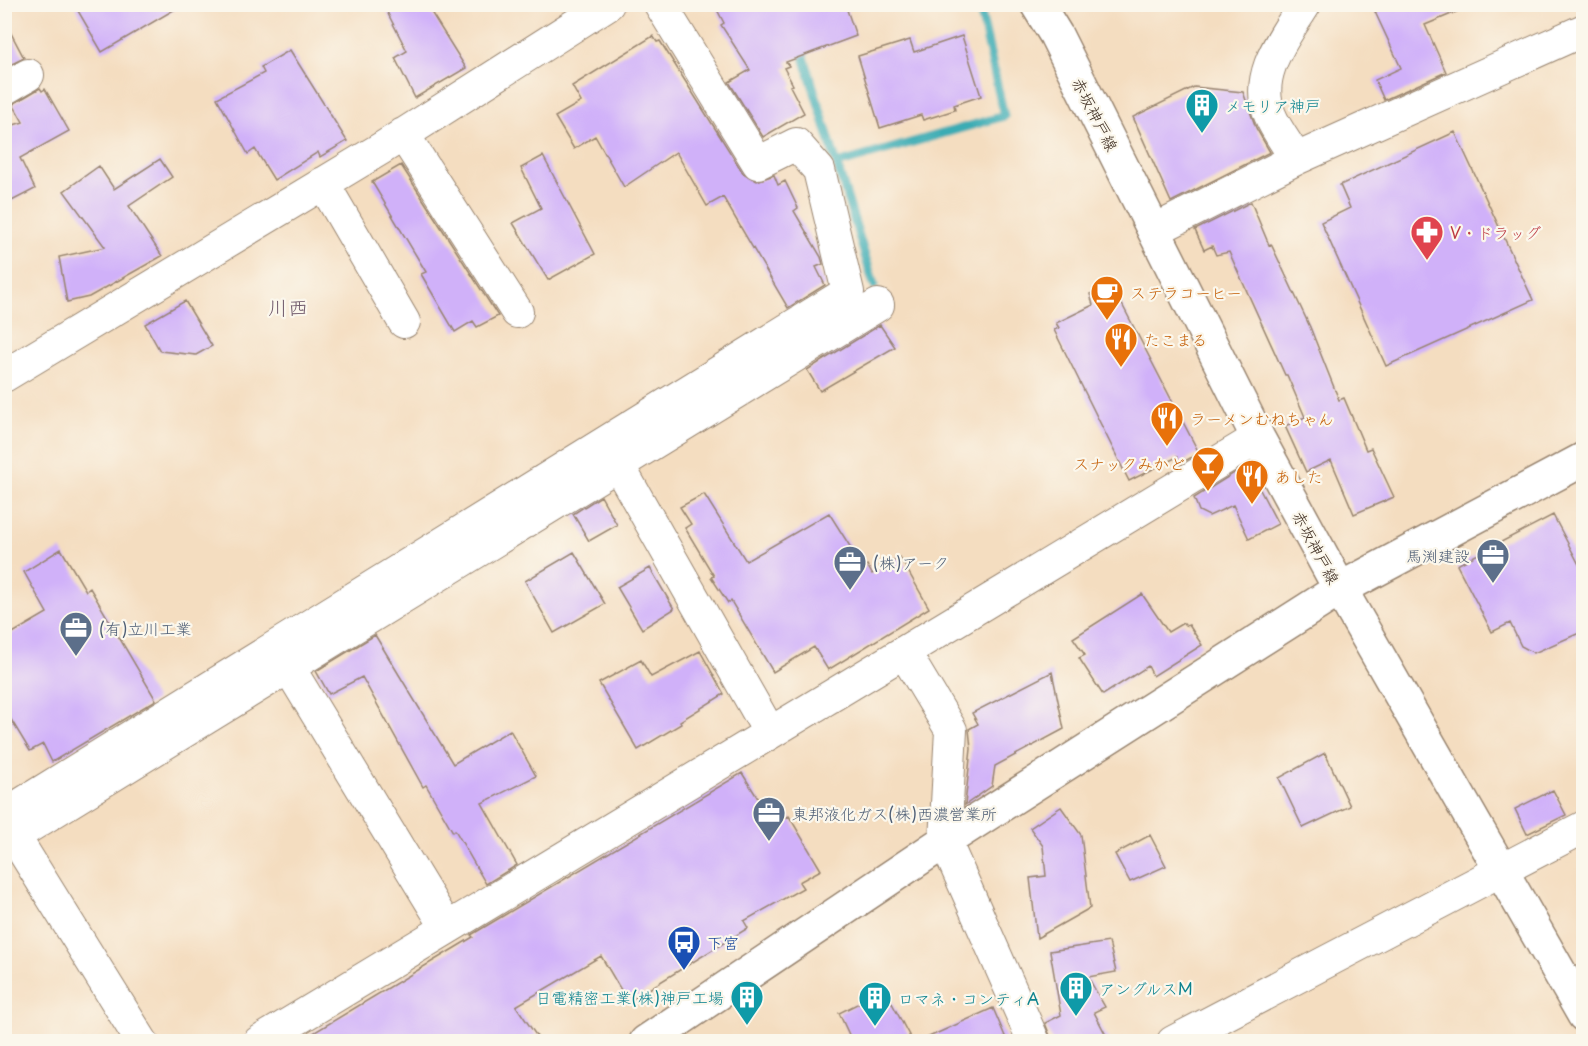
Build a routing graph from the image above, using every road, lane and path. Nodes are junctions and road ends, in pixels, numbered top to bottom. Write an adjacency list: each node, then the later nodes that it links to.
1 (608, 4): 5 (street)
2 (660, 4): 22 (street)
3 (1037, 4): 10 (main road, 赤坂神戸線)
4 (1305, 4): 8 (street)
5 (577, 13): 7 (street)
6 (1584, 30): 8 (street)
7 (403, 134): 9 (street); 12 (street)
8 (1296, 159): 10 (street)
9 (323, 183): 13 (street); 14 (street)
10 (1155, 230): 15 (main road, 赤坂神戸線)
11 (878, 305): 17 (street)
12 (517, 312)
13 (404, 322)
14 (4, 376)
15 (1258, 438): 18 (main road, 赤坂神戸線); 19 (street)
16 (1584, 459): 18 (main road)
17 (618, 465): 20 (street); 21 (street)
18 (1340, 589): 24 (main road); 25 (main road, 赤坂神戸線)
19 (904, 652): 21 (street); 24 (street)
20 (289, 668): 22 (street); 26 (street)
21 (770, 733): 26 (street)
22 (8, 824): 29 (street)
23 (1584, 827): 25 (street)
24 (945, 841): 31 (main road); 32 (street)
25 (1503, 870): 27 (main road, 赤坂神戸線); 28 (street)
26 (447, 928): 30 (street)
27 (1584, 1015)
28 (1212, 1032): 33 (street)
29 (142, 1041)
30 (259, 1041)
31 (646, 1041)
32 (1034, 1041)
33 (1173, 1041)

